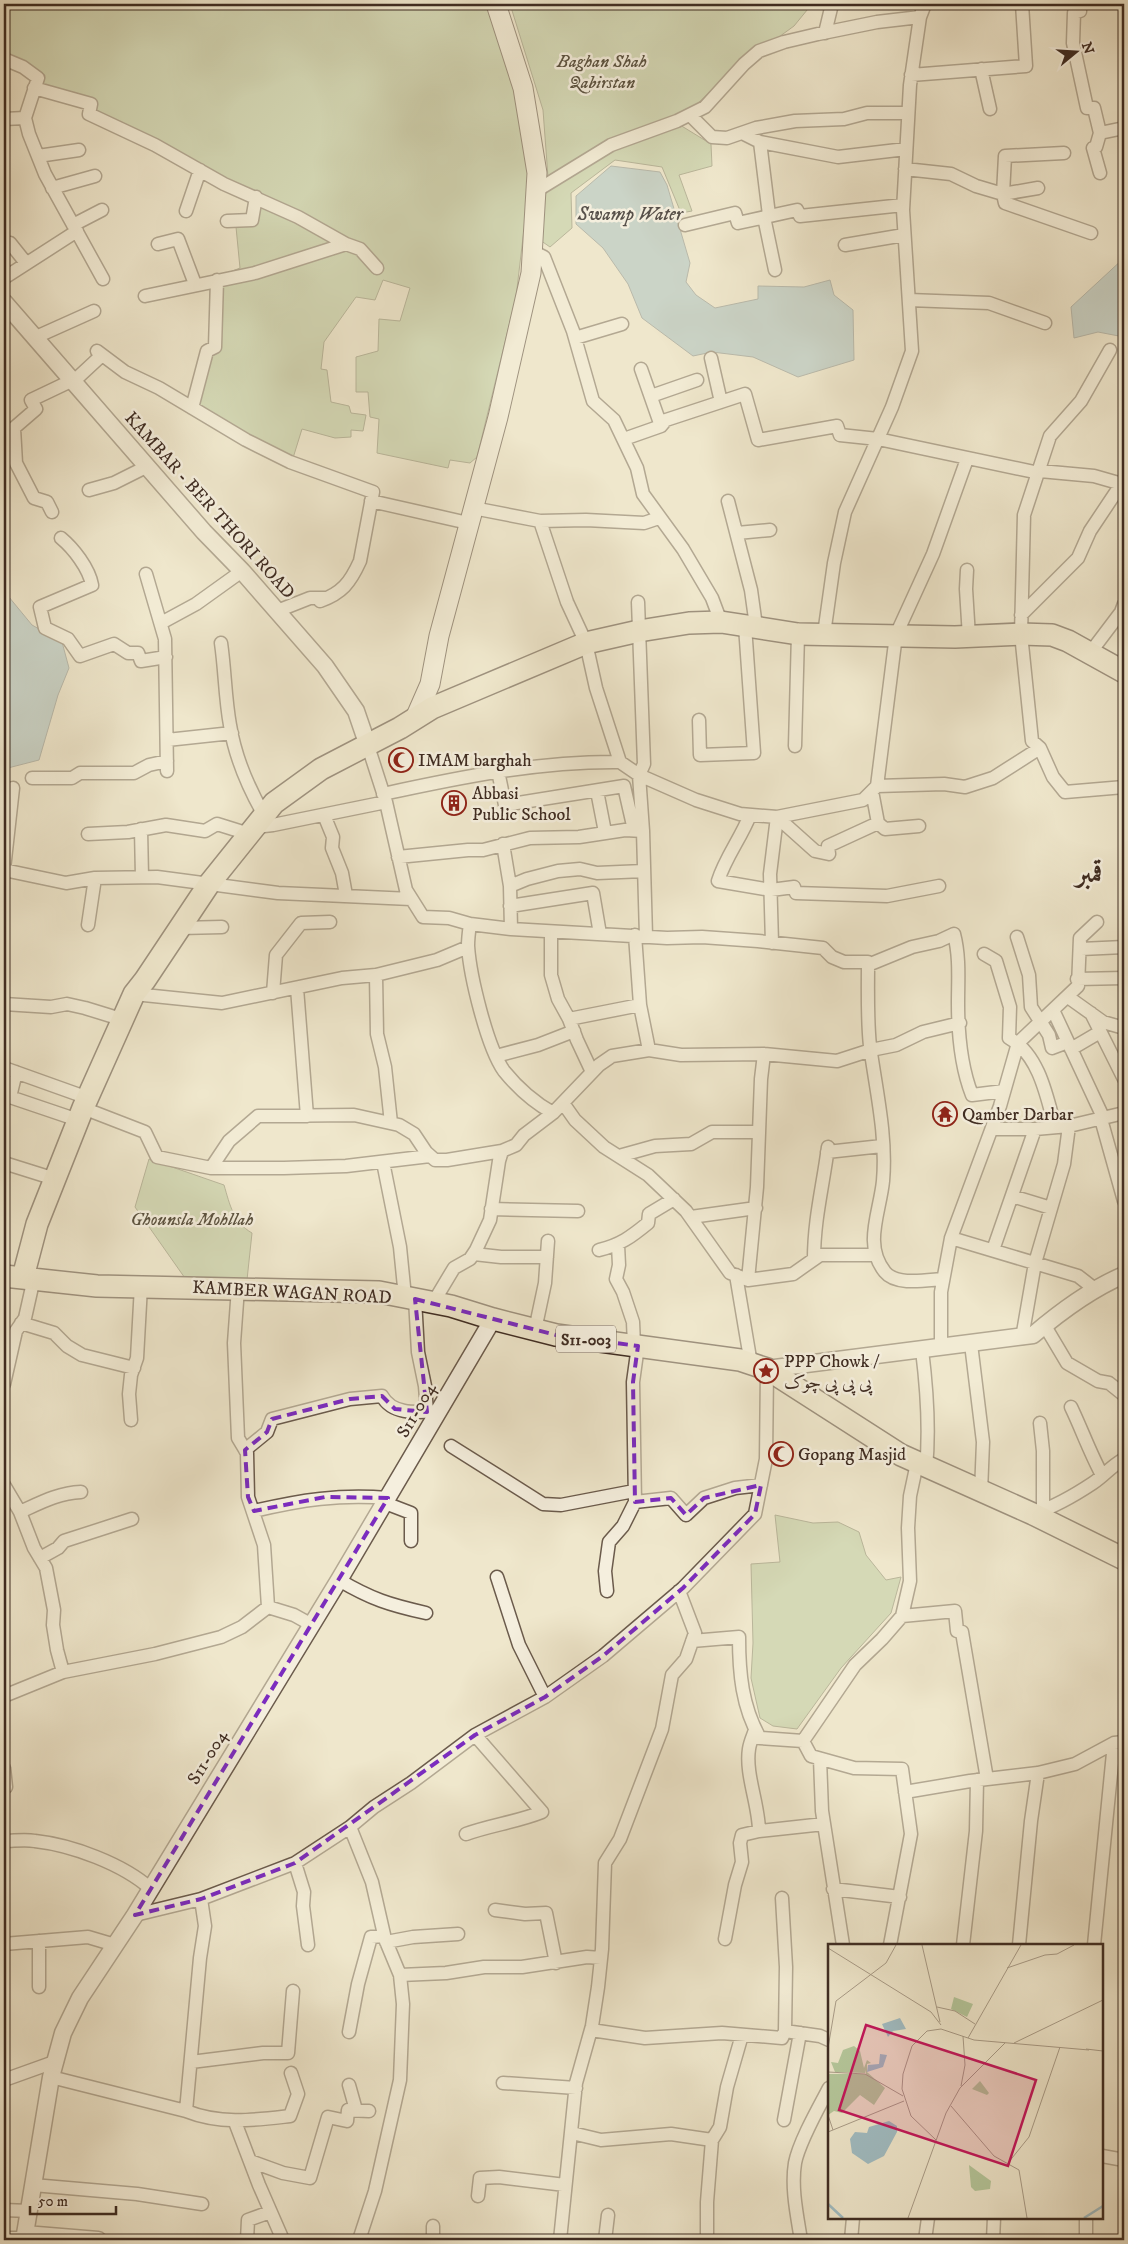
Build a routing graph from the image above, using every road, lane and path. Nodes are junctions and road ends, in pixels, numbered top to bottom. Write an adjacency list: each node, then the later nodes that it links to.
1 (496, 4): 31 (main road)
2 (832, 4): 7 (street)
3 (925, 4): 6 (street)
4 (1022, 4): 9 (street)
5 (1079, 4): 19 (street)
6 (920, 17): 7 (street); 10 (street)
7 (825, 33): 14 (street)
8 (4, 59): 11 (street)
9 (981, 69): 10 (street); 12 (street)
10 (911, 76): 13 (street)
11 (34, 88): 15 (street); 26 (street)
12 (990, 109)
13 (908, 113): 18 (street); 21 (street)
14 (690, 114): 18 (street); 31 (street)
15 (25, 118): 16 (street); 24 (street)
16 (4, 120)
17 (1124, 128): 19 (street)
18 (742, 133): 20 (street)
19 (1100, 133): 27 (street)
20 (760, 142): 21 (street); 37 (street)
21 (906, 149): 25 (street)
22 (79, 150): 24 (street)
23 (1064, 153): 32 (street)
24 (38, 156): 29 (street)
25 (905, 169): 32 (street); 34 (street)
26 (200, 170): 33 (street); 36 (street)
27 (1100, 173)
28 (95, 176): 29 (street)
29 (52, 188): 40 (street)
30 (1038, 188): 32 (street)
31 (536, 191): 47 (main road)
32 (1003, 194): 41 (street)
33 (256, 197): 38 (street); 45 (street)
34 (903, 205): 37 (street); 42 (street)
35 (102, 210): 40 (street)
36 (186, 211)
37 (767, 216): 39 (street); 50 (street)
38 (227, 221)
39 (685, 225)
40 (75, 228): 48 (street); 52 (street)
41 (1091, 233)
42 (904, 234): 46 (street); 56 (street)
43 (10, 243): 48 (street)
44 (158, 244): 54 (street)
45 (346, 244): 49 (street); 53 (street)
46 (845, 245)
47 (532, 251): 62 (street); 82 (main road)
48 (26, 264): 51 (street)
49 (378, 268)
50 (775, 270)
51 (4, 278)
52 (103, 279)
53 (218, 280): 54 (street); 70 (street)
54 (194, 284): 55 (street)
55 (145, 296)
56 (909, 300): 59 (street); 73 (street)
57 (5, 306): 61 (street, KAMBAR - BER THORI ROAD)
58 (94, 310): 61 (street)
59 (1045, 323)
60 (622, 324): 62 (street)
61 (36, 337): 66 (street, KAMBAR - BER THORI ROAD)
62 (575, 338): 72 (street)
63 (1110, 350): 76 (street)
64 (711, 358): 69 (street)
65 (642, 369): 68 (street)
66 (74, 380): 70 (street); 75 (street, KAMBAR - BER THORI ROAD); 81 (street)
67 (697, 380): 68 (street)
68 (651, 396): 71 (street)
69 (720, 402): 71 (street); 73 (street)
70 (192, 408): 79 (street)
71 (661, 426): 72 (street)
72 (624, 439): 83 (street)
73 (878, 439): 74 (street); 100 (street)
74 (967, 459): 76 (street); 101 (street)
75 (148, 466): 78 (street); 89 (street, KAMBAR - BER THORI ROAD)
76 (1040, 472): 77 (street); 96 (street)
77 (1123, 482): 96 (street)
78 (89, 490)
79 (371, 501): 82 (street); 93 (street)
80 (728, 501): 86 (street)
81 (52, 512)
82 (470, 516): 84 (street); 108 (main road)
83 (659, 518): 84 (street); 94 (street)
84 (540, 521): 104 (street)
85 (770, 530): 86 (street)
86 (736, 533): 97 (street)
87 (60, 538): 106 (street)
88 (967, 570): 102 (street)
89 (242, 571): 93 (street, KAMBAR - BER THORI ROAD); 95 (street)
90 (146, 574): 95 (street)
91 (638, 602): 98 (street)
92 (1124, 604): 105 (street)
93 (277, 611): 112 (street, KAMBAR - BER THORI ROAD)
94 (721, 622): 97 (main road); 98 (main road)
95 (161, 624): 106 (street)
96 (1021, 625): 102 (main road); 105 (main road); 114 (street)
97 (751, 626): 99 (main road); 109 (street)
98 (639, 631): 104 (main road); 117 (street)
99 (798, 634): 100 (main road); 113 (street)
100 (824, 634): 101 (main road)
101 (896, 635): 102 (main road); 121 (street)
102 (969, 637)
103 (221, 644): 110 (street)
104 (586, 644): 108 (main road); 115 (street)
105 (1090, 653): 107 (main road)
106 (166, 657): 111 (street)
107 (1124, 672)
108 (416, 716): 112 (main road)
109 (699, 720)
110 (232, 733): 111 (street); 128 (street)
111 (167, 740): 118 (street)
112 (368, 746): 123 (street); 128 (main road)
113 (795, 746)
114 (1040, 748): 119 (street); 121 (street)
115 (620, 762): 116 (street); 117 (street)
116 (498, 771): 122 (street); 123 (street)
117 (639, 775): 125 (street); 131 (street)
118 (32, 778)
119 (1124, 787)
120 (13, 788): 136 (street)
121 (874, 789): 126 (street); 127 (street)
122 (597, 791): 131 (street); 132 (street)
123 (384, 798): 124 (street); 135 (street)
124 (324, 815): 128 (street); 144 (street)
125 (750, 815): 126 (street); 143 (street)
126 (777, 817): 127 (street); 143 (street)
127 (878, 823): 129 (street)
128 (256, 825): 130 (street); 140 (main road)
129 (919, 826)
130 (140, 829): 133 (street); 138 (street)
131 (639, 831): 132 (street); 137 (street)
132 (605, 832): 134 (street)
133 (88, 834)
134 (503, 844): 135 (street); 141 (street)
135 (398, 857): 145 (street)
136 (4, 869): 139 (street)
137 (644, 871): 141 (street); 156 (street)
138 (142, 877): 139 (street); 140 (street)
139 (95, 878): 150 (street)
140 (209, 884): 144 (street); 152 (main road)
141 (510, 886): 146 (street)
142 (939, 886): 143 (street)
143 (770, 890): 158 (street)
144 (346, 896): 145 (street)
145 (411, 899): 149 (street)
146 (510, 906): 153 (street); 155 (street)
147 (330, 922): 168 (street)
148 (1096, 922): 161 (street)
149 (470, 924): 153 (street); 159 (street)
150 (88, 925)
151 (222, 927): 152 (street)
152 (180, 928): 169 (main road)
153 (511, 929): 154 (street)
154 (551, 932): 155 (street); 180 (street)
155 (600, 934): 156 (street)
156 (640, 936): 158 (street); 172 (street)
157 (1017, 937): 174 (street)
158 (772, 943): 163 (street)
159 (468, 947): 164 (street); 188 (street)
160 (1124, 947): 161 (street)
161 (1081, 949): 166 (street)
162 (984, 954): 173 (street)
163 (868, 965): 179 (street); 186 (street)
164 (376, 975): 167 (street); 200 (street)
165 (1124, 978): 166 (street)
166 (1077, 979): 170 (street)
167 (297, 988): 168 (street); 198 (street)
168 (272, 993): 169 (street)
169 (134, 994): 177 (main road)
170 (1068, 997): 175 (street); 176 (street)
171 (4, 1004): 177 (street)
172 (640, 1005): 180 (street); 185 (street)
173 (1010, 1007): 174 (street); 183 (street)
174 (1031, 1007): 178 (street)
175 (1053, 1010): 178 (street); 184 (street)
176 (1091, 1013): 181 (street); 182 (street)
177 (124, 1020): 195 (main road)
178 (1041, 1022): 183 (street); 184 (street)
179 (960, 1023): 186 (street); 193 (street)
180 (572, 1025): 188 (street); 191 (street)
181 (1124, 1028)
182 (1100, 1032): 184 (street); 192 (street)
183 (1018, 1043): 193 (street); 202 (street)
184 (1069, 1046): 199 (street)
185 (650, 1050): 187 (street); 191 (street)
186 (871, 1050): 187 (street); 206 (street)
187 (764, 1054): 205 (street)
188 (496, 1056): 196 (street)
189 (4, 1068): 190 (street)
190 (16, 1072): 195 (street); 195 (street)
191 (592, 1072): 194 (street)
192 (1124, 1079)
193 (1004, 1092): 203 (street)
194 (563, 1102): 196 (street); 209 (street)
195 (83, 1109): 212 (street); 213 (main road)
196 (553, 1113): 207 (street)
197 (1124, 1113): 199 (street)
198 (307, 1116): 200 (street); 212 (street)
199 (1101, 1119): 201 (street); 216 (street)
200 (391, 1123): 208 (street)
201 (1069, 1126): 202 (street); 218 (street)
202 (1055, 1127): 204 (street)
203 (992, 1129): 204 (street); 222 (street)
204 (1035, 1129): 214 (street)
205 (759, 1132): 209 (street); 217 (street)
206 (882, 1146): 228 (street); 230 (street)
207 (502, 1151): 208 (street); 219 (street)
208 (430, 1156): 210 (street)
209 (619, 1156): 215 (street)
210 (384, 1162): 212 (street); 239 (street)
211 (4, 1163): 213 (street)
212 (211, 1168)
213 (55, 1179): 233 (main road)
214 (1012, 1196): 218 (street); 226 (street)
215 (674, 1199): 221 (street); 224 (street)
216 (1124, 1201)
217 (756, 1208): 221 (street); 234 (street)
218 (1051, 1208): 231 (street)
219 (491, 1209): 220 (street); 227 (street)
220 (578, 1211)
221 (690, 1217): 234 (street)
222 (951, 1238): 226 (street); 235 (street)
223 (548, 1241): 229 (street)
224 (618, 1245): 225 (street); 246 (street)
225 (599, 1250)
226 (993, 1250): 231 (street)
227 (474, 1254): 229 (street); 239 (street)
228 (874, 1255): 230 (street); 235 (street)
229 (547, 1257): 243 (street)
230 (814, 1259): 234 (street)
231 (1035, 1263): 238 (street); 244 (street)
232 (1124, 1275): 238 (street)
233 (20, 1277): 236 (main road, KAMBER WAGAN ROAD / S11-003); 241 (street)
234 (742, 1278): 249 (street)
235 (943, 1280): 247 (street)
236 (141, 1286): 237 (main road, KAMBER WAGAN ROAD / S11-003); 250 (street)
237 (238, 1288): 239 (main road, KAMBER WAGAN ROAD / S11-003); 258 (street)
238 (1096, 1290): 242 (street)
239 (418, 1300): 240 (main road, KAMBER WAGAN ROAD / S11-003); 254 (street)
240 (493, 1320): 243 (main road, KAMBER WAGAN ROAD / S11-003); 254 (street, S11-004)
241 (21, 1323): 250 (street); 251 (street)
242 (1045, 1326): 244 (street); 252 (street)
243 (535, 1330): 246 (main road, KAMBER WAGAN ROAD / S11-003)
244 (1022, 1338): 245 (street)
245 (971, 1344): 247 (street); 265 (street)
246 (636, 1345): 249 (main road, KAMBER WAGAN ROAD / S11-003); 266 (street)
247 (940, 1347): 248 (street)
248 (922, 1350): 249 (street); 260 (street)
249 (759, 1366): 260 (main road, KAMBER WAGAN ROAD / S11-003); 263 (street)
250 (134, 1368): 255 (street)
251 (4, 1384)
252 (1124, 1395)
253 (1071, 1407): 261 (street)
254 (433, 1411): 258 (street); 267 (street, S11-004)
255 (131, 1420)
256 (1040, 1423): 270 (street)
257 (451, 1446): 266 (street)
258 (246, 1450): 268 (street)
259 (1124, 1459): 261 (street)
260 (921, 1466): 265 (main road, KAMBER WAGAN ROAD / S11-003); 281 (street)
261 (1102, 1475): 270 (street)
262 (4, 1485): 269 (street)
263 (761, 1485): 266 (street); 278 (street)
264 (81, 1492): 269 (street)
265 (981, 1492): 270 (main road, KAMBER WAGAN ROAD / S11-003)
266 (634, 1496): 277 (street)
267 (386, 1501): 268 (street); 272 (street); 276 (street, S11-004)
268 (254, 1511): 279 (street)
269 (20, 1512): 273 (street)
270 (1038, 1513): 274 (main road, KAMBER WAGAN ROAD / S11-003)
271 (132, 1519): 273 (street)
272 (411, 1541)
273 (40, 1558): 284 (street)
274 (1124, 1559)
275 (497, 1577): 286 (street)
276 (339, 1580): 280 (street); 282 (street, S11-004)
277 (607, 1591)
278 (679, 1591): 283 (street); 286 (street)
279 (268, 1607): 282 (street); 284 (street)
280 (426, 1613)
281 (902, 1616): 289 (street); 294 (street)
282 (312, 1625): 303 (street, S11-004)
283 (692, 1642): 287 (street); 322 (street)
284 (63, 1672): 285 (street)
285 (4, 1696)
286 (545, 1697): 288 (street)
287 (755, 1730): 289 (street); 299 (street)
288 (475, 1735): 298 (street); 300 (street)
289 (802, 1741): 291 (street)
290 (1119, 1742): 293 (street); 319 (street)
291 (820, 1758): 296 (street); 297 (street)
292 (4, 1768): 295 (street)
293 (1038, 1773): 294 (street); 318 (street)
294 (982, 1779): 296 (street); 317 (street)
295 (6, 1787)
296 (905, 1792): 305 (street)
297 (824, 1824): 299 (street); 304 (street)
298 (350, 1827): 302 (street); 311 (street)
299 (759, 1831): 312 (street)
300 (466, 1834)
301 (4, 1841): 303 (street)
302 (295, 1863): 307 (street); 321 (street)
303 (151, 1889): 309 (street, S11-004)
304 (833, 1889): 305 (street); 315 (street)
305 (900, 1896): 316 (street)
306 (782, 1898): 328 (street)
307 (200, 1899): 309 (street); 333 (street)
308 (495, 1910): 323 (street)
309 (135, 1915): 320 (street, S11-004)
310 (458, 1934): 311 (street)
311 (385, 1939): 324 (street); 329 (street)
312 (725, 1939)
313 (40, 1941): 314 (street); 320 (street); 325 (street)
314 (4, 1944)
315 (843, 1944)
316 (890, 1944)
317 (963, 1944)
318 (1019, 1944)
319 (1094, 1944)
320 (115, 1945): 334 (street, S11-004)
321 (308, 1945)
322 (601, 1958): 323 (street); 327 (street)
323 (556, 1963): 324 (street)
324 (400, 1975): 367 (street)
325 (39, 1987)
326 (293, 1991): 333 (street)
327 (591, 2030): 331 (street); 339 (street)
328 (784, 2031): 330 (street); 331 (street)
329 (350, 2032)
330 (800, 2033): 332 (street); 342 (street)
331 (742, 2035): 345 (street)
332 (828, 2040)
333 (191, 2062): 341 (street)
334 (54, 2069): 336 (street); 341 (street); 349 (street, S11-004)
335 (290, 2073): 343 (street)
336 (4, 2080)
337 (504, 2083): 339 (street)
338 (349, 2085): 348 (street)
339 (576, 2088): 344 (street)
340 (828, 2090): 372 (street)
341 (186, 2112): 343 (street)
342 (784, 2120)
343 (235, 2122): 348 (street)
344 (572, 2133): 345 (street); 350 (street)
345 (712, 2140): 371 (street)
346 (1103, 2156): 347 (street)
347 (1124, 2160)
348 (250, 2161): 355 (street)
349 (33, 2185): 352 (street); 354 (street, S11-004)
350 (565, 2185): 351 (street); 369 (street)
351 (478, 2196)
352 (202, 2204)
353 (4, 2210): 354 (street)
354 (29, 2211): 363 (street, S11-004)
355 (270, 2212): 365 (street); 366 (street)
356 (608, 2215): 370 (street)
357 (853, 2219): 373 (street)
358 (928, 2219): 374 (street)
359 (994, 2219): 375 (street)
360 (1086, 2219): 376 (street)
361 (434, 2226): 368 (street)
362 (4, 2238): 363 (street)
363 (25, 2238): 364 (street)
364 (98, 2240)
365 (247, 2240)
366 (283, 2240)
367 (359, 2240)
368 (433, 2240)
369 (560, 2240)
370 (605, 2240)
371 (707, 2240)
372 (801, 2240)
373 (851, 2240)
374 (925, 2240)
375 (993, 2240)
376 (1086, 2240)

